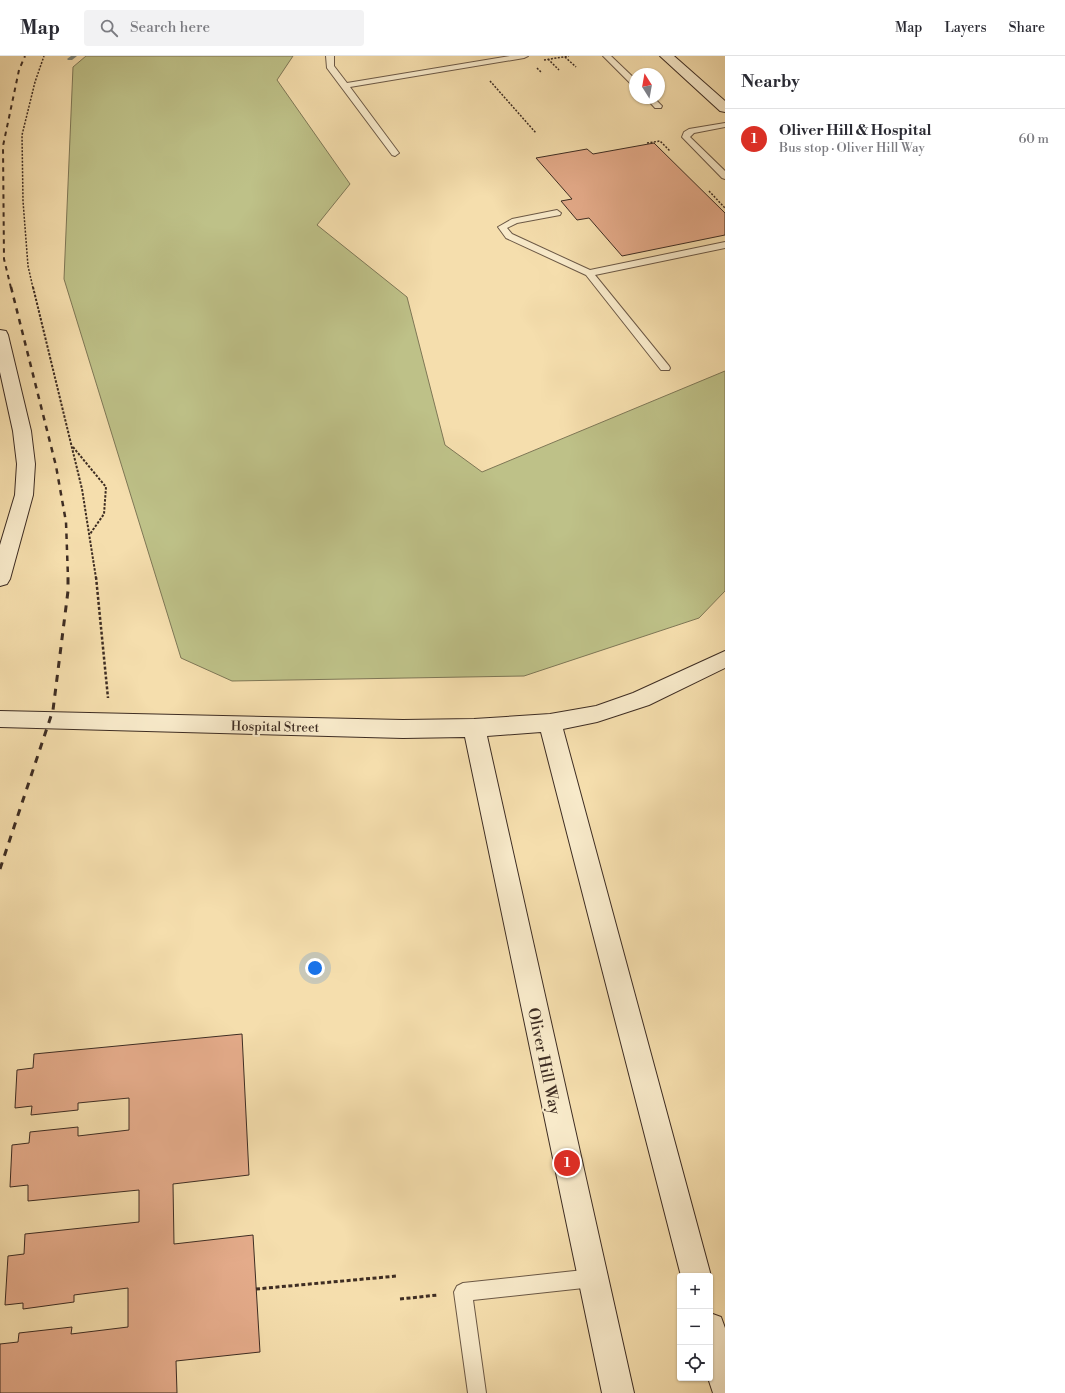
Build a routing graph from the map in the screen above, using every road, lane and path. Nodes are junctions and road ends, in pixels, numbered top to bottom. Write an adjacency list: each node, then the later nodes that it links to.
1 (44, 56): 29 (path)
2 (330, 56): 14 (lane)
3 (524, 56): 14 (lane)
4 (607, 56): 12 (lane)
5 (666, 56): 15 (main road)
6 (565, 57): 8 (path)
7 (548, 59): 10 (path)
8 (576, 67)
9 (539, 70): 11 (path)
10 (559, 70)
11 (542, 73)
12 (629, 78)
13 (487, 79): 17 (path)
14 (344, 86): 20 (lane)
15 (725, 108)
16 (725, 125): 21 (lane)
17 (536, 133)
18 (647, 143): 19 (path)
19 (671, 152)
20 (395, 153)
21 (725, 176)
22 (705, 187): 23 (path)
23 (725, 208)
24 (557, 213): 26 (lane)
25 (725, 245): 26 (lane)
26 (589, 273): 28 (lane)
27 (0, 335): 31 (main road)
28 (665, 368)
29 (73, 447): 30 (path); 30 (path)
30 (90, 534): 34 (path)
31 (0, 579)
32 (725, 659): 35 (main road, Hospital Street)
33 (0, 719): 34 (main road, Hospital Street)
34 (110, 722): 36 (main road, Hospital Street)
35 (550, 723): 36 (main road, Hospital Street); 37 (main road)
36 (474, 728): 39 (main road, Oliver Hill Way)
37 (695, 1273)
38 (397, 1276): 40 (path)
39 (593, 1278): 41 (lane); 46 (main road, Oliver Hill Way)
40 (256, 1289)
41 (463, 1292): 42 (path); 45 (lane)
42 (400, 1299)
43 (713, 1339): 44 (main road)
44 (725, 1384)
45 (477, 1393)
46 (618, 1393)

